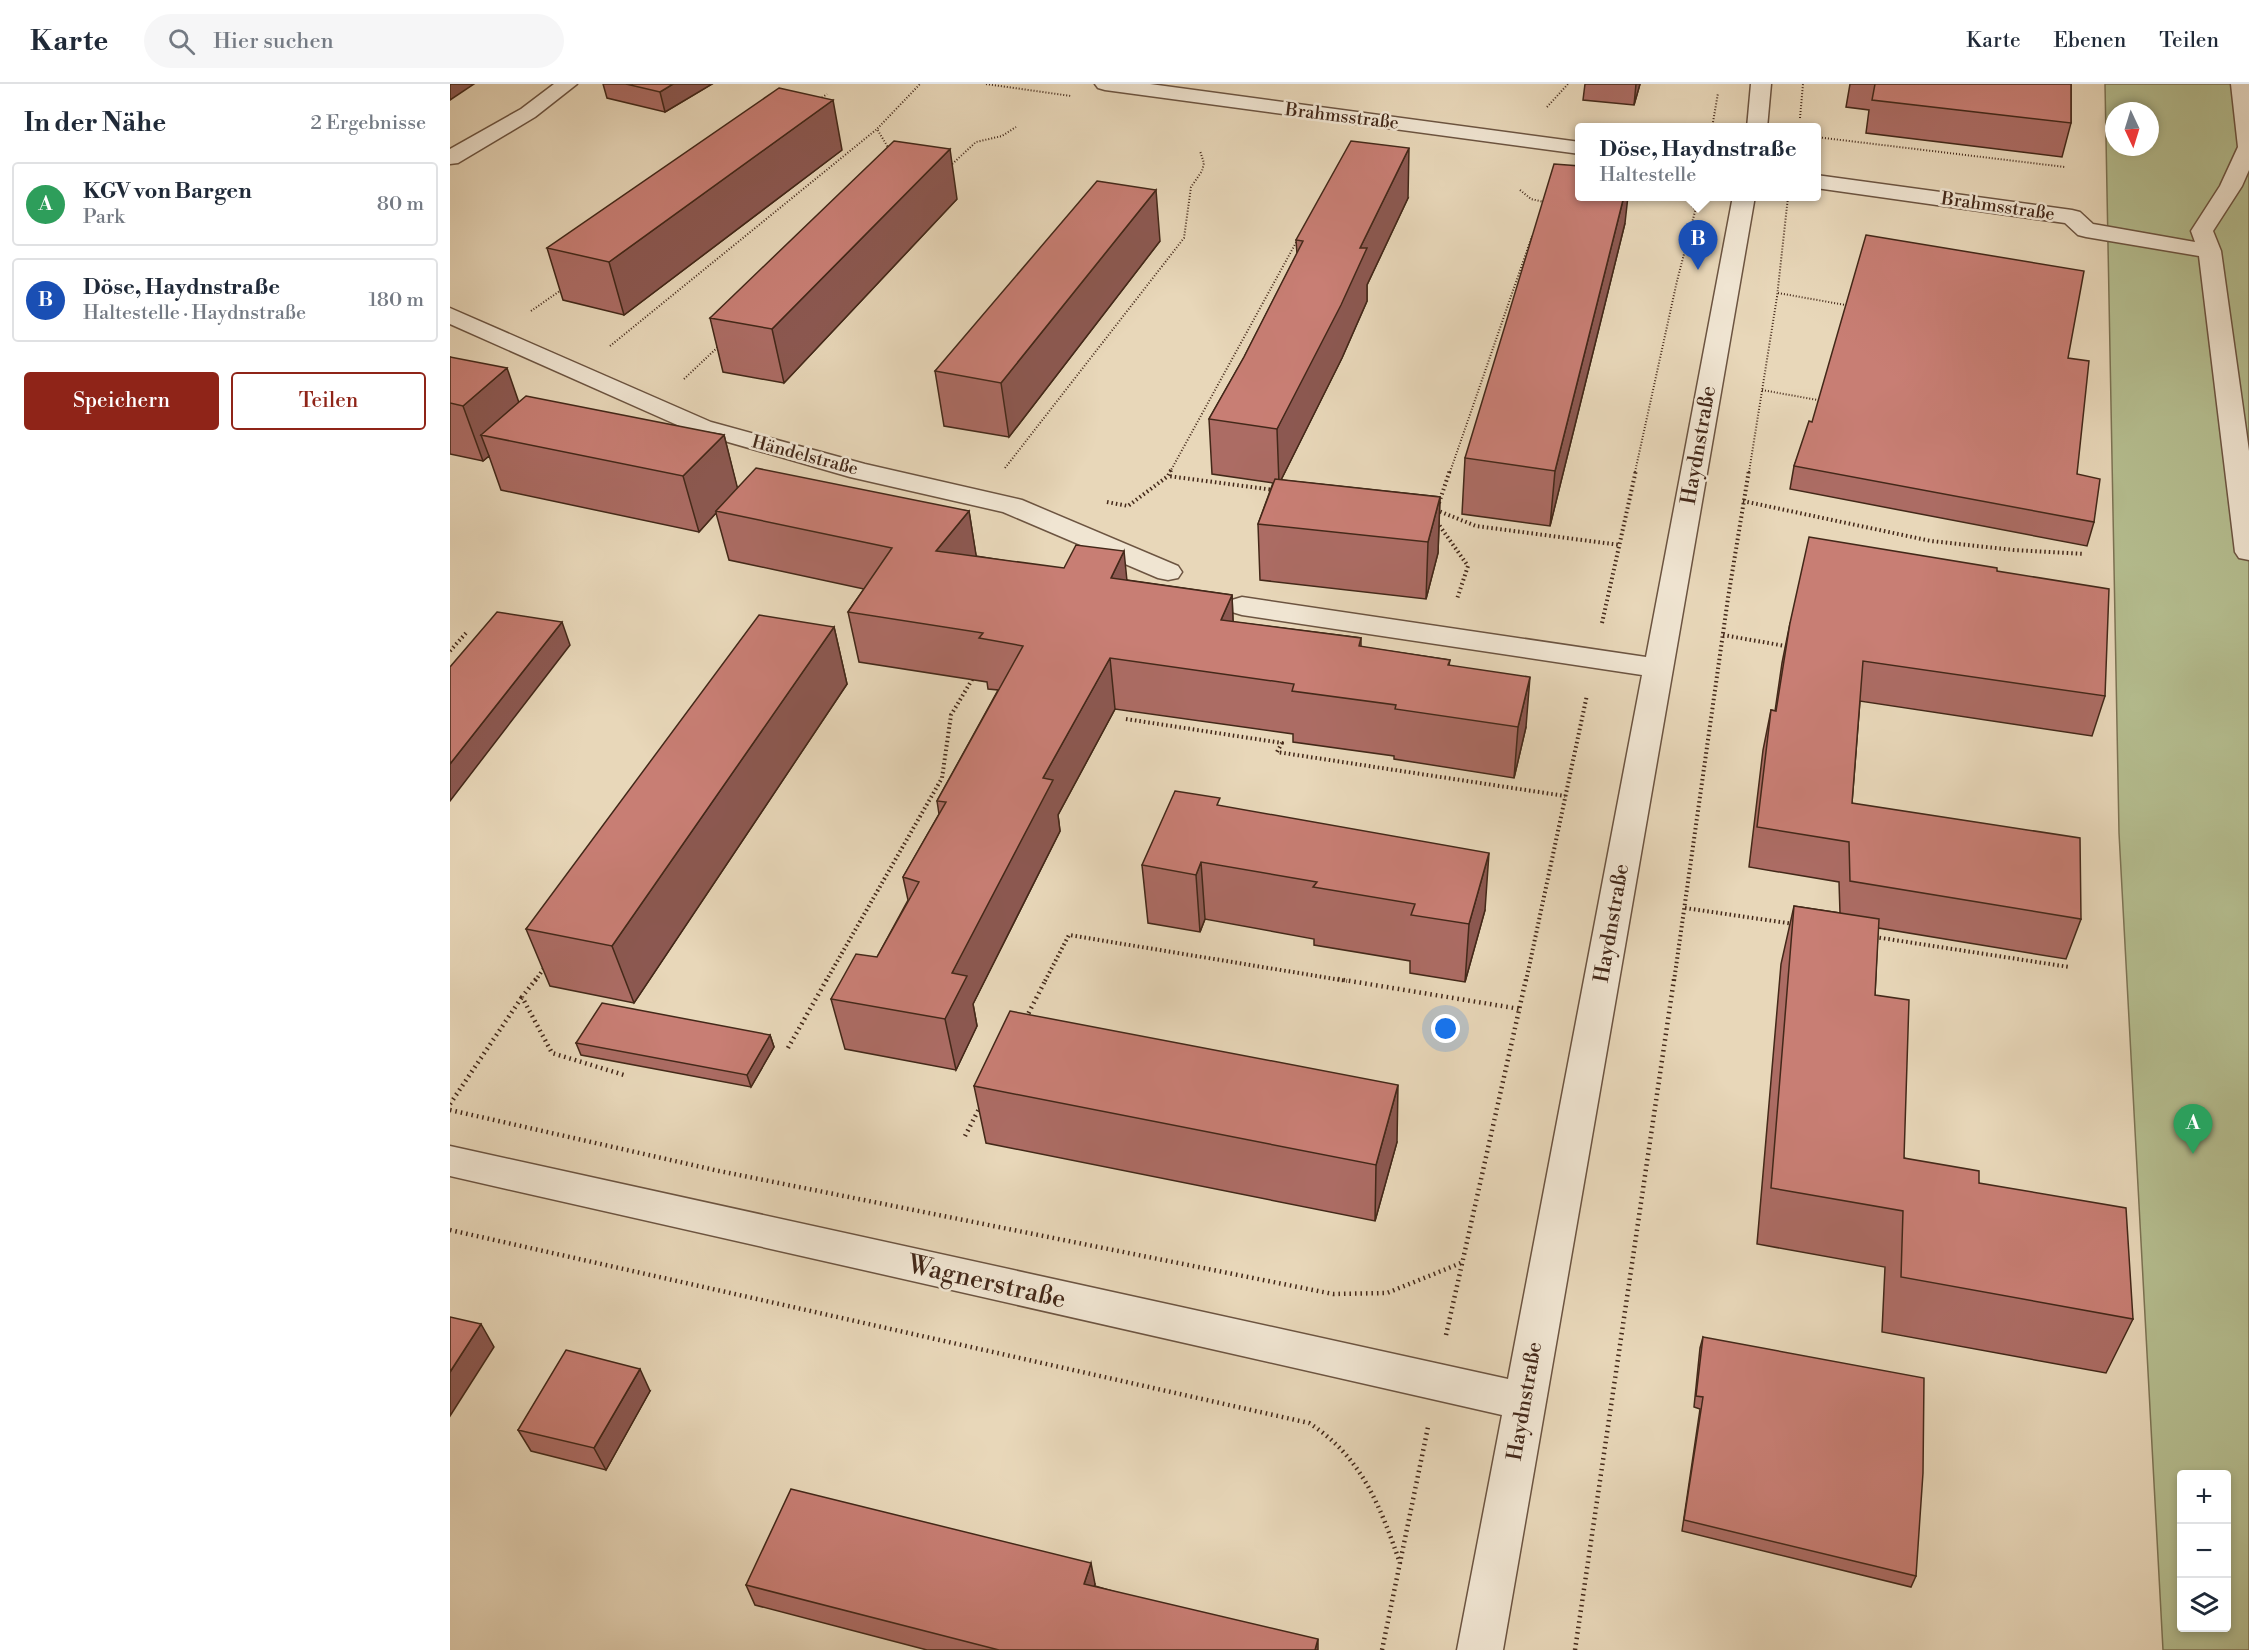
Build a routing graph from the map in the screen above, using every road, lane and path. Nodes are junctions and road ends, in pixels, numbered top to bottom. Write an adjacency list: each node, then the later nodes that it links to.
1 (567, 84): 22 (street)
2 (920, 84): 16 (path)
3 (1105, 84): 19 (street, Brahmsstraße)
4 (1568, 84): 11 (path)
5 (1720, 84): 13 (path)
6 (1761, 84): 14 (street)
7 (1803, 84): 12 (path)
8 (2241, 84): 18 (street)
9 (827, 94): 10 (path)
10 (817, 101)
11 (1547, 108)
12 (1800, 121)
13 (1712, 123)
14 (1757, 123)
15 (1016, 127): 24 (path)
16 (877, 129): 21 (path); 42 (path)
17 (1821, 138): 23 (path)
18 (2248, 146): 35 (street)
19 (1575, 147)
20 (1200, 151): 48 (path)
21 (892, 154)
22 (450, 158)
23 (2065, 166)
24 (945, 168)
25 (1821, 182): 35 (street, Brahmsstraße)
26 (1520, 190): 32 (path)
27 (1689, 201): 31 (path)
28 (1698, 201): 31 (path)
29 (1743, 201): 64 (street, Haydnstraße)
30 (1787, 201): 37 (path)
31 (1695, 210): 53 (path)
32 (1540, 213)
33 (1533, 235): 51 (path)
34 (1299, 237): 46 (path)
35 (2210, 251): 54 (street)
36 (564, 288): 40 (path)
37 (1778, 293): 38 (path); 43 (path)
38 (1860, 308)
39 (450, 315): 40 (street, Händelstraße)
40 (496, 336): 42 (street, Händelstraße)
41 (723, 342): 45 (path)
42 (577, 372): 45 (street, Händelstraße)
43 (1762, 390): 44 (path); 49 (path)
44 (1832, 403)
45 (655, 408): 48 (street, Händelstraße)
46 (1168, 476): 47 (path); 52 (path)
47 (1285, 491)
48 (982, 498): 52 (street, Händelstraße)
49 (1743, 501): 55 (path); 59 (path)
50 (1425, 509): 51 (path)
51 (1436, 510): 53 (path); 60 (path)
52 (1060, 527): 56 (street, Händelstraße)
53 (1620, 545): 63 (path)
54 (2249, 552)
55 (2084, 554)
56 (1168, 572)
57 (1242, 606): 60 (street)
58 (466, 633): 62 (path)
59 (1723, 635): 61 (path); 68 (path)
60 (1444, 636): 63 (street)
61 (1793, 647)
62 (450, 651)
63 (1595, 659): 64 (street); 67 (path)
64 (1658, 668): 84 (street, Haydnstraße)
65 (974, 676): 76 (path)
66 (1126, 719): 67 (path)
67 (1565, 796): 74 (path)
68 (1685, 908): 69 (path); 87 (path)
69 (1801, 925)
70 (1871, 936): 72 (path)
71 (550, 959): 73 (path)
72 (2069, 967)
73 (522, 997): 77 (path); 79 (path)
74 (1520, 1010): 75 (path); 80 (path)
75 (1023, 1025)
76 (788, 1048)
77 (624, 1075)
78 (986, 1096): 81 (path)
79 (450, 1104)
80 (450, 1110)
81 (965, 1136)
82 (450, 1161): 84 (street, Wagnerstraße)
83 (450, 1230): 85 (path)
84 (1523, 1401): 86 (street, Haydnstraße)
85 (1382, 1650)
86 (1480, 1650)
87 (1575, 1650)

